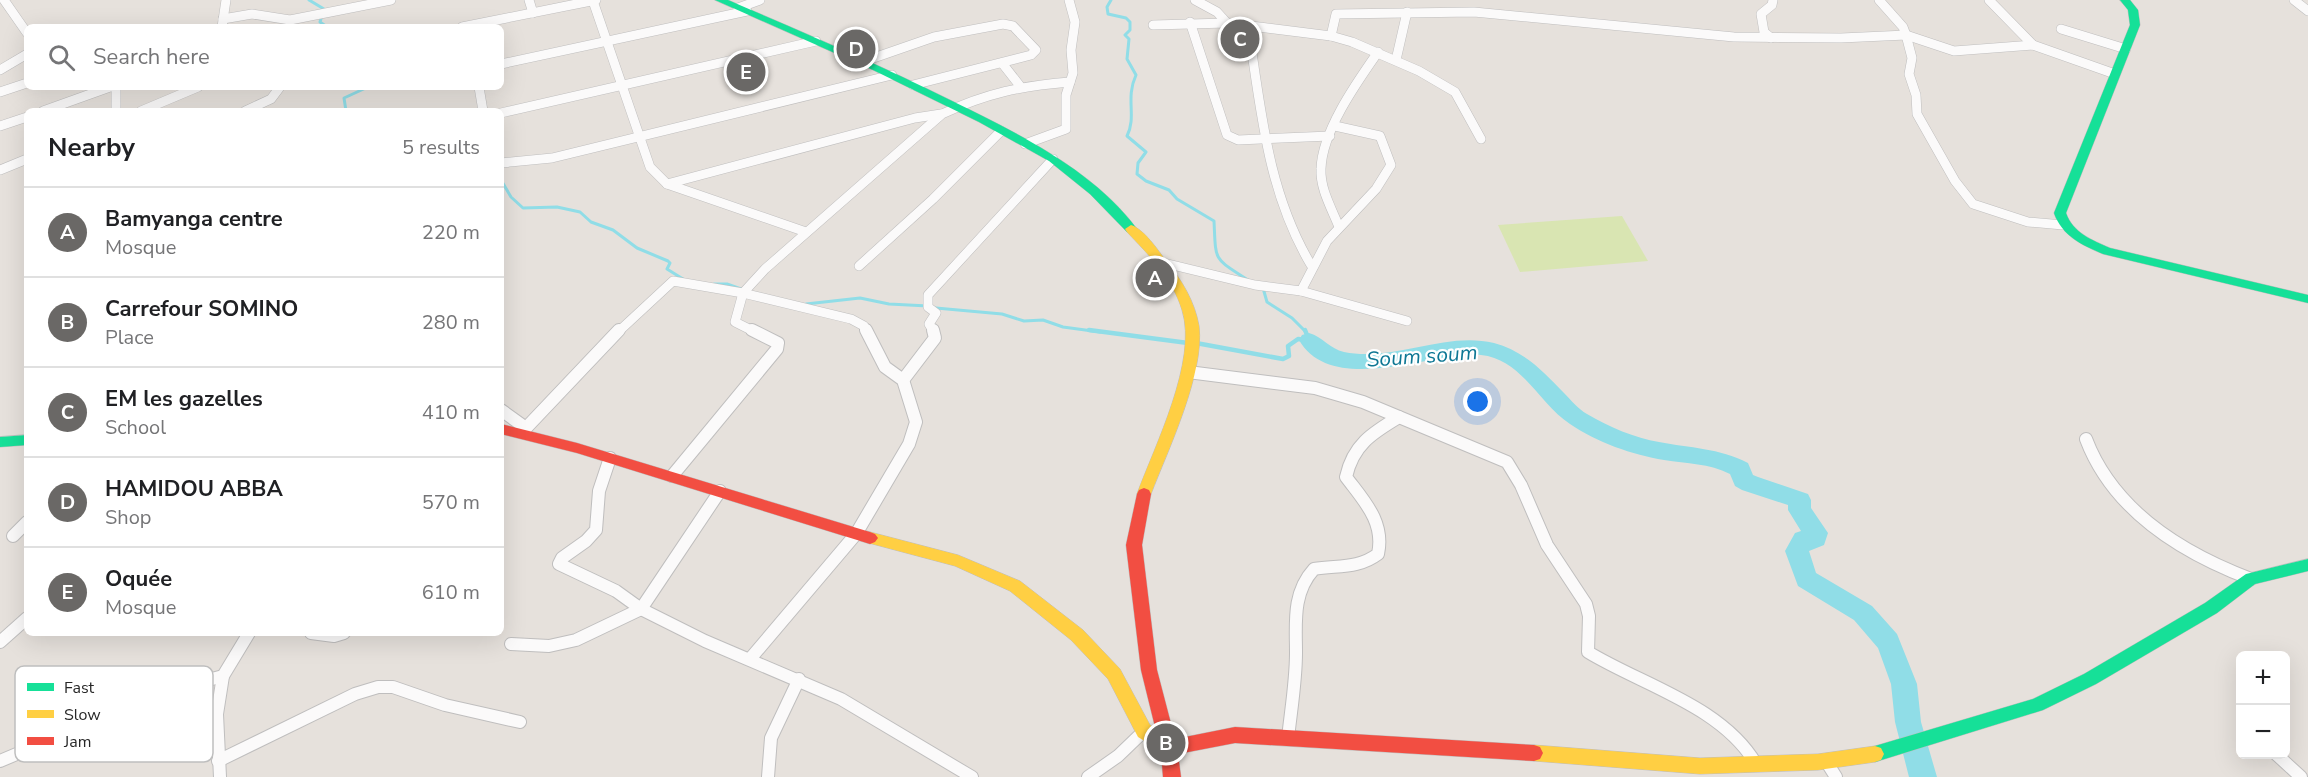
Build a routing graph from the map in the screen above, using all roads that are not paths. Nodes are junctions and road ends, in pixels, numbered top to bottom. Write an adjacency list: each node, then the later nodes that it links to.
1 (4, 0): 25 (street)
2 (226, 0): 20 (street)
3 (391, 0): 20 (street)
4 (529, 0): 18 (street)
5 (594, 0): 18 (street); 30 (street)
6 (720, 0): 15 (street)
7 (760, 0): 15 (street)
8 (1069, 0): 43 (street)
9 (1195, 0): 21 (street)
10 (1773, 0): 29 (street)
11 (1879, 0): 27 (street)
12 (1989, 0): 32 (street)
13 (2125, 0): 33 (street)
14 (2294, 0): 16 (street)
15 (742, 10): 30 (street); 31 (street)
16 (2308, 11)
17 (1407, 12): 28 (street); 29 (street); 36 (street)
18 (533, 13): 22 (street)
19 (1190, 21): 21 (street); 23 (street); 68 (street)
20 (222, 23)
21 (1227, 23): 24 (street)
22 (478, 24)
23 (1153, 25)
24 (1248, 26): 28 (street); 68 (street)
25 (24, 29)
26 (2061, 29): 33 (street)
27 (1906, 35): 29 (street); 32 (street); 76 (street)
28 (1331, 36): 34 (street)
29 (1771, 38)
30 (608, 41): 38 (street); 46 (street)
31 (816, 41): 37 (street); 46 (street)
32 (2033, 45): 41 (street)
33 (2126, 49): 41 (street)
34 (1378, 52): 36 (street); 64 (street)
35 (24, 57): 40 (street)
36 (1396, 60): 69 (street)
37 (862, 62): 39 (street); 42 (street)
38 (504, 63)
39 (1002, 63): 45 (street); 47 (street)
40 (0, 70)
41 (2115, 74): 76 (street)
42 (891, 75): 45 (street); 66 (street)
43 (1070, 82): 47 (street); 70 (street)
44 (24, 84): 53 (street)
45 (913, 85): 54 (street)
46 (623, 86): 60 (street); 66 (street)
47 (1020, 86): 54 (street)
48 (102, 90): 55 (street)
49 (116, 90): 56 (street)
50 (191, 90): 57 (street)
51 (278, 90): 58 (street)
52 (480, 90): 59 (street)
53 (0, 92)
54 (957, 107): 61 (street); 65 (street)
55 (51, 108)
56 (116, 108)
57 (148, 108)
58 (252, 108)
59 (483, 108)
60 (504, 112)
61 (942, 114): 75 (street); 78 (street)
62 (24, 118): 63 (street)
63 (0, 126)
64 (1335, 126): 67 (street); 77 (street)
65 (1001, 131): 70 (street); 81 (street)
66 (638, 136): 73 (street); 75 (street)
67 (1330, 136): 68 (street); 77 (street)
68 (1265, 139): 80 (street)
69 (1482, 139)
70 (1025, 144): 71 (street)
71 (1053, 159): 79 (street); 87 (street)
72 (24, 160): 74 (street)
73 (504, 164)
74 (0, 170)
75 (667, 184): 78 (street)
76 (2063, 225): 84 (street)
77 (1339, 227): 80 (street)
78 (806, 232): 82 (street)
79 (1164, 263): 83 (street); 86 (street)
80 (1311, 265): 83 (street)
81 (859, 266)
82 (746, 291): 87 (street); 91 (street); 96 (street)
83 (1301, 291): 85 (street)
84 (2308, 299)
85 (1407, 321)
86 (1188, 372): 89 (street); 115 (street)
87 (903, 381): 99 (street)
88 (504, 413): 91 (street)
89 (1399, 417): 114 (street); 121 (street)
90 (504, 429): 91 (street)
91 (524, 430): 95 (street)
92 (2086, 439): 102 (street)
93 (24, 440): 94 (street)
94 (0, 442)
95 (610, 458): 96 (street); 103 (street)
96 (672, 476): 97 (street)
97 (720, 491): 99 (street); 103 (street)
98 (24, 525): 100 (street)
99 (856, 534): 108 (street); 113 (street)
100 (13, 536)
101 (2308, 565): 102 (street)
102 (2251, 579): 119 (street)
103 (641, 609): 107 (street); 108 (street)
104 (24, 621): 106 (street)
105 (247, 636): 109 (street)
106 (0, 642)
107 (511, 644)
108 (750, 659): 111 (street)
109 (223, 676): 110 (street); 120 (street)
110 (213, 679)
111 (799, 679): 123 (street); 124 (street)
112 (520, 722): 120 (street)
113 (1144, 731): 115 (street); 125 (street)
114 (1288, 738): 115 (street); 121 (street)
115 (1169, 748): 126 (street)
116 (15, 755): 118 (street)
117 (2281, 759): 128 (street)
118 (0, 761)
119 (1826, 761): 121 (street); 127 (street)
120 (219, 762): 122 (street)
121 (1756, 764)
122 (220, 777)
123 (768, 777)
124 (972, 777)
125 (1088, 777)
126 (1172, 777)
127 (1836, 777)
128 (2301, 777)

